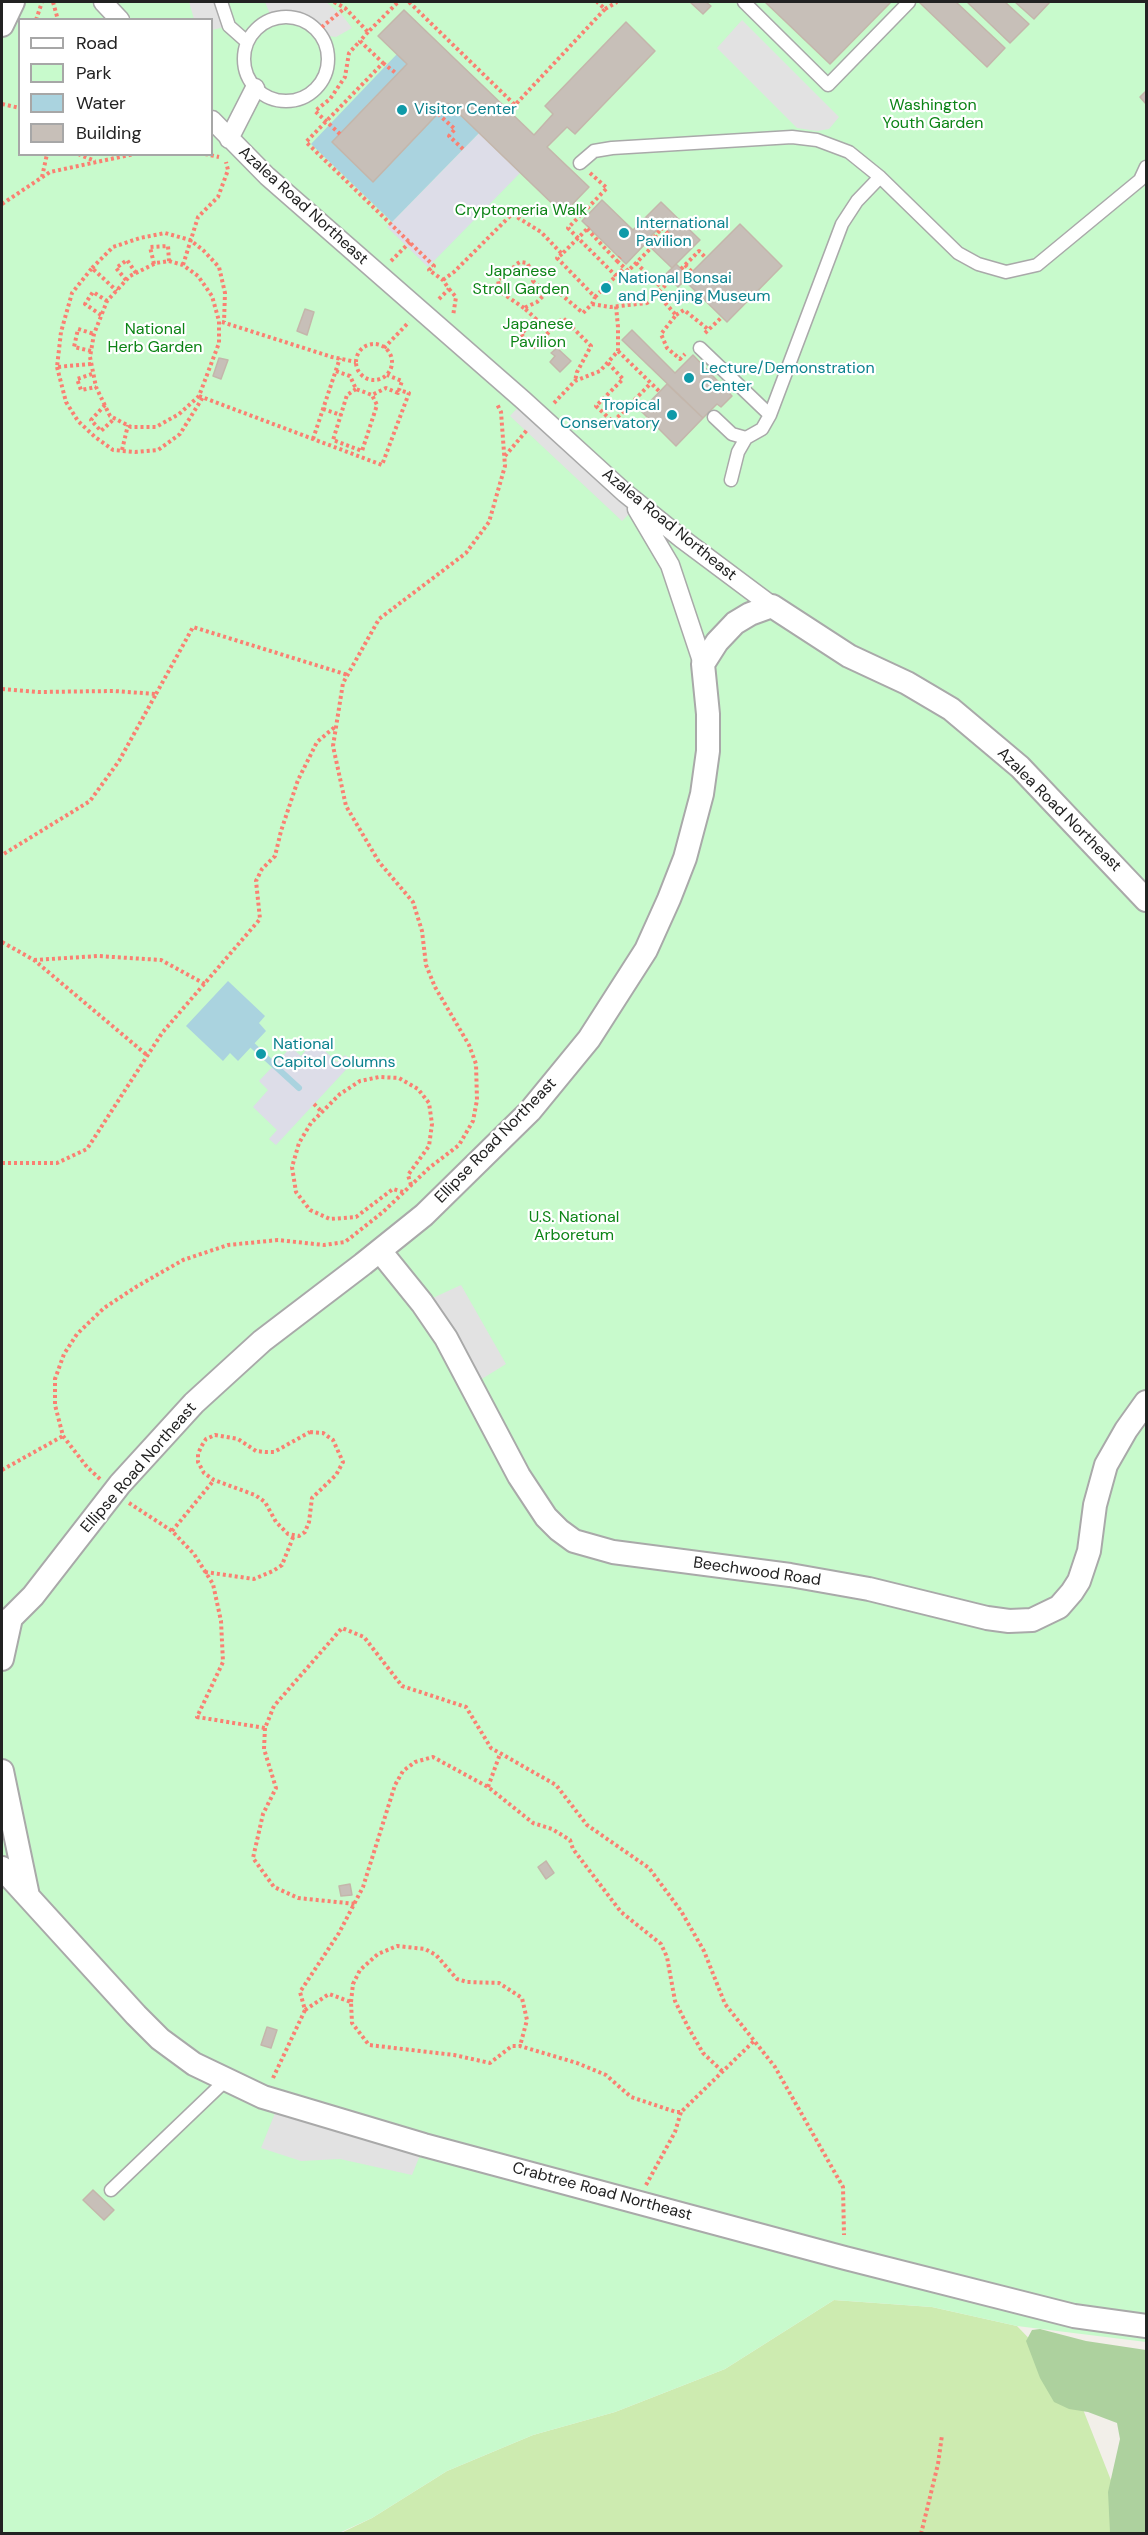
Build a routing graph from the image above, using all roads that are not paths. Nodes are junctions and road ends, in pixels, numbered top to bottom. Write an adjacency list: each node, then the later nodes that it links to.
1 (14, 2): 7 (street)
2 (103, 2): 6 (street)
3 (221, 2): 8 (lane)
4 (744, 2): 5 (lane)
5 (909, 2)
6 (118, 18)
7 (2, 25)
8 (247, 42): 9 (lane); 9 (lane)
9 (255, 88): 11 (street)
10 (213, 121): 11 (street, Azalea Road Northeast)
11 (229, 139): 20 (street, Azalea Road Northeast)
12 (580, 163): 14 (lane)
13 (1146, 167): 14 (lane)
14 (880, 177): 16 (lane)
15 (694, 349): 16 (lane)
16 (770, 415): 18 (lane)
17 (714, 417): 18 (lane)
18 (746, 438): 19 (lane)
19 (731, 480)
20 (625, 493): 21 (street, Azalea Road Northeast); 22 (street, Ellipse Road Northeast)
21 (772, 606): 22 (street); 23 (street, Azalea Road Northeast)
22 (703, 664): 24 (street, Ellipse Road Northeast)
23 (1146, 900)
24 (380, 1251): 25 (street, Beechwood Road); 26 (street, Ellipse Road Northeast)
25 (1146, 1402)
26 (6, 1621): 27 (street)
27 (2, 1659)
28 (2, 1771): 30 (street)
29 (2, 1868): 30 (street)
30 (28, 1898): 31 (street, Crabtree Road Northeast)
31 (226, 2080): 32 (lane); 33 (street, Crabtree Road Northeast)
32 (111, 2190)
33 (1146, 2326)

